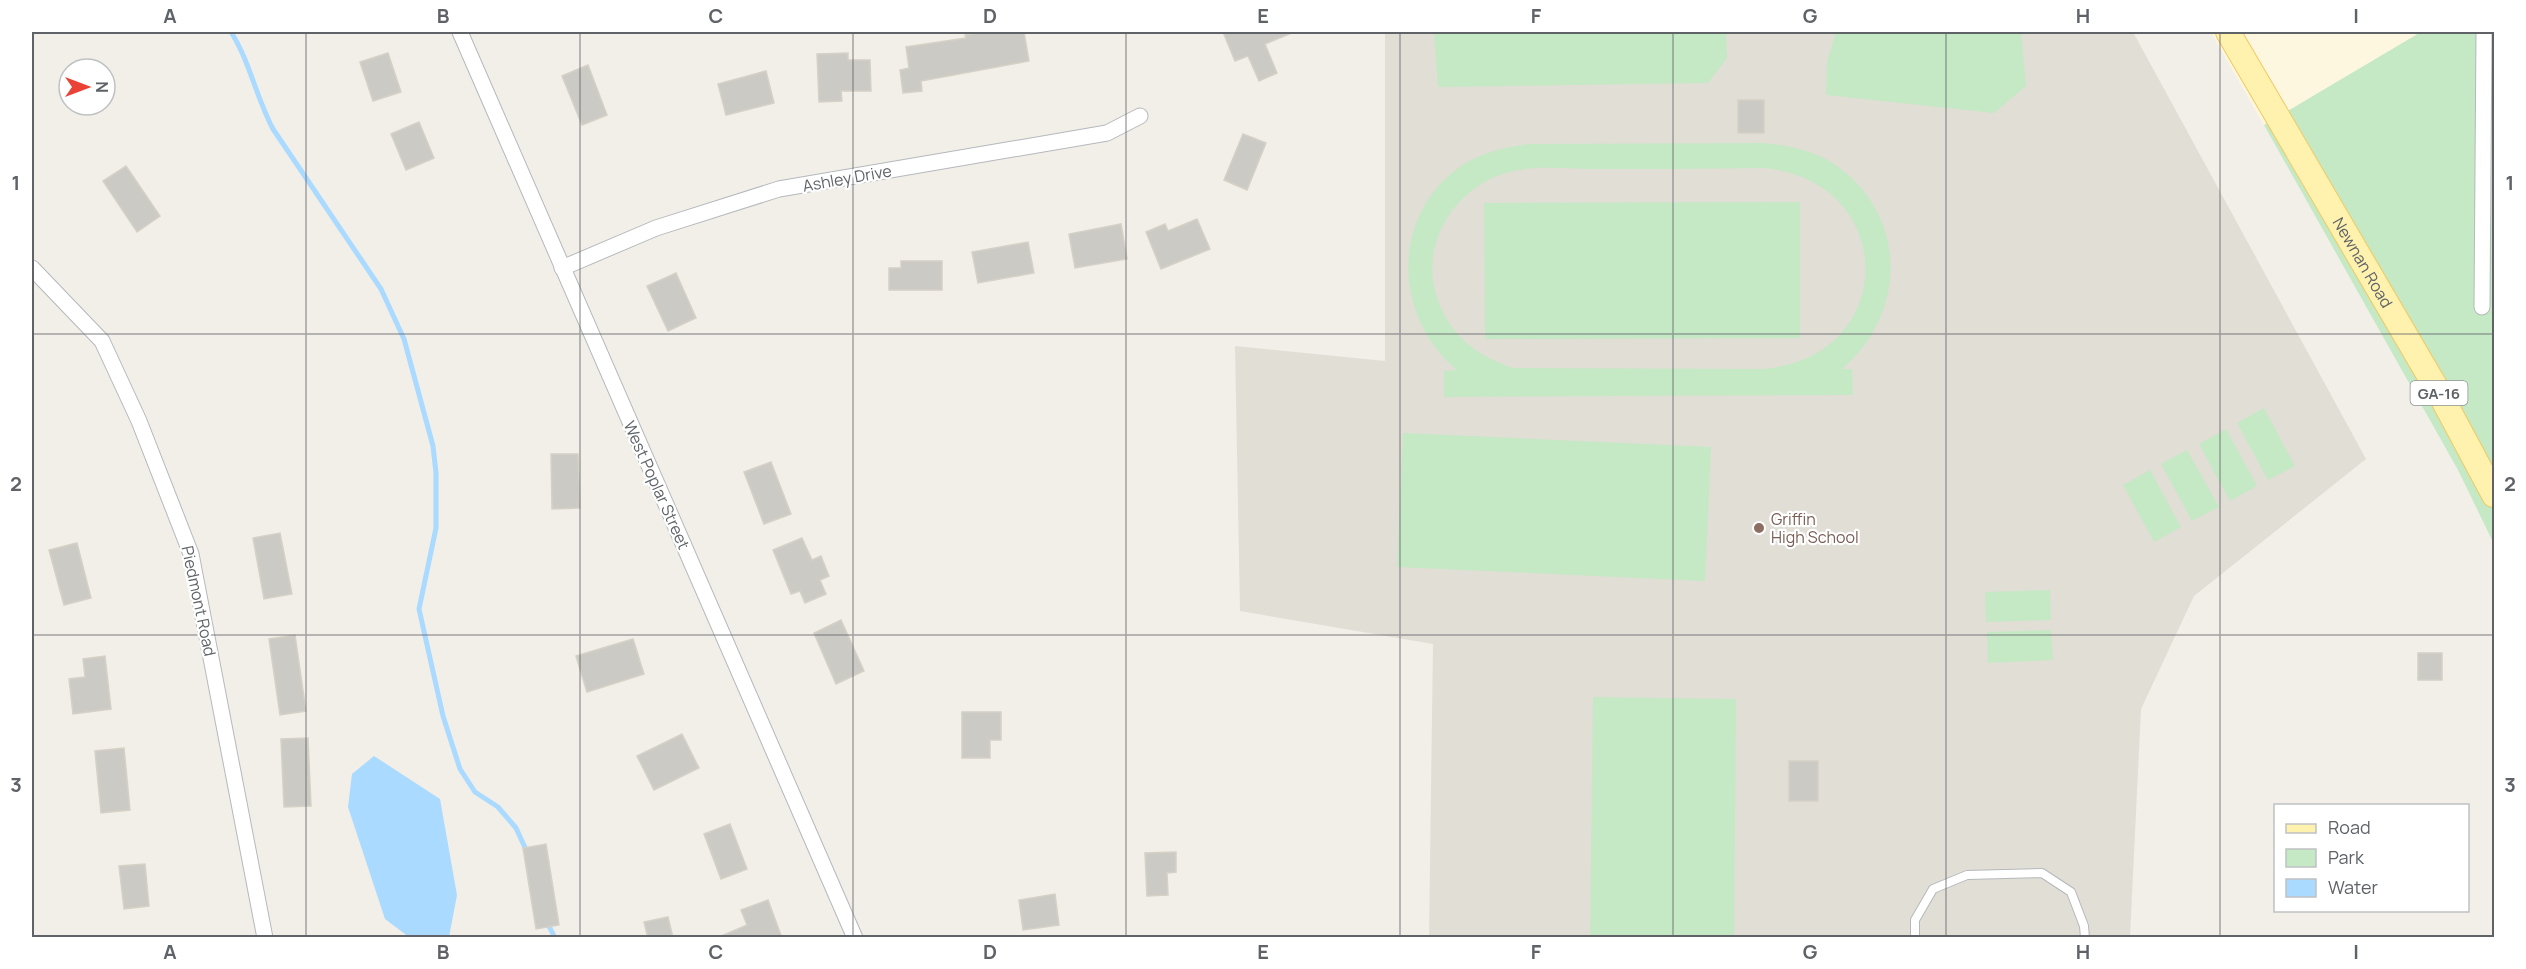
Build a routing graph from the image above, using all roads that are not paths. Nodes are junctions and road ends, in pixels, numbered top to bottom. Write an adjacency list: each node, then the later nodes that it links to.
1 (460, 32): 6 (street, West Poplar Street)
2 (2228, 32): 8 (main road, Newnan Road / GA-16)
3 (2484, 32): 7 (street)
4 (1140, 116): 6 (street, Ashley Drive)
5 (32, 268): 9 (street, Piedmont Road)
6 (561, 268): 10 (street, West Poplar Street)
7 (2482, 307)
8 (2494, 495)
9 (265, 938)
10 (855, 938)
11 (1915, 938): 12 (lane)
12 (2085, 938)

